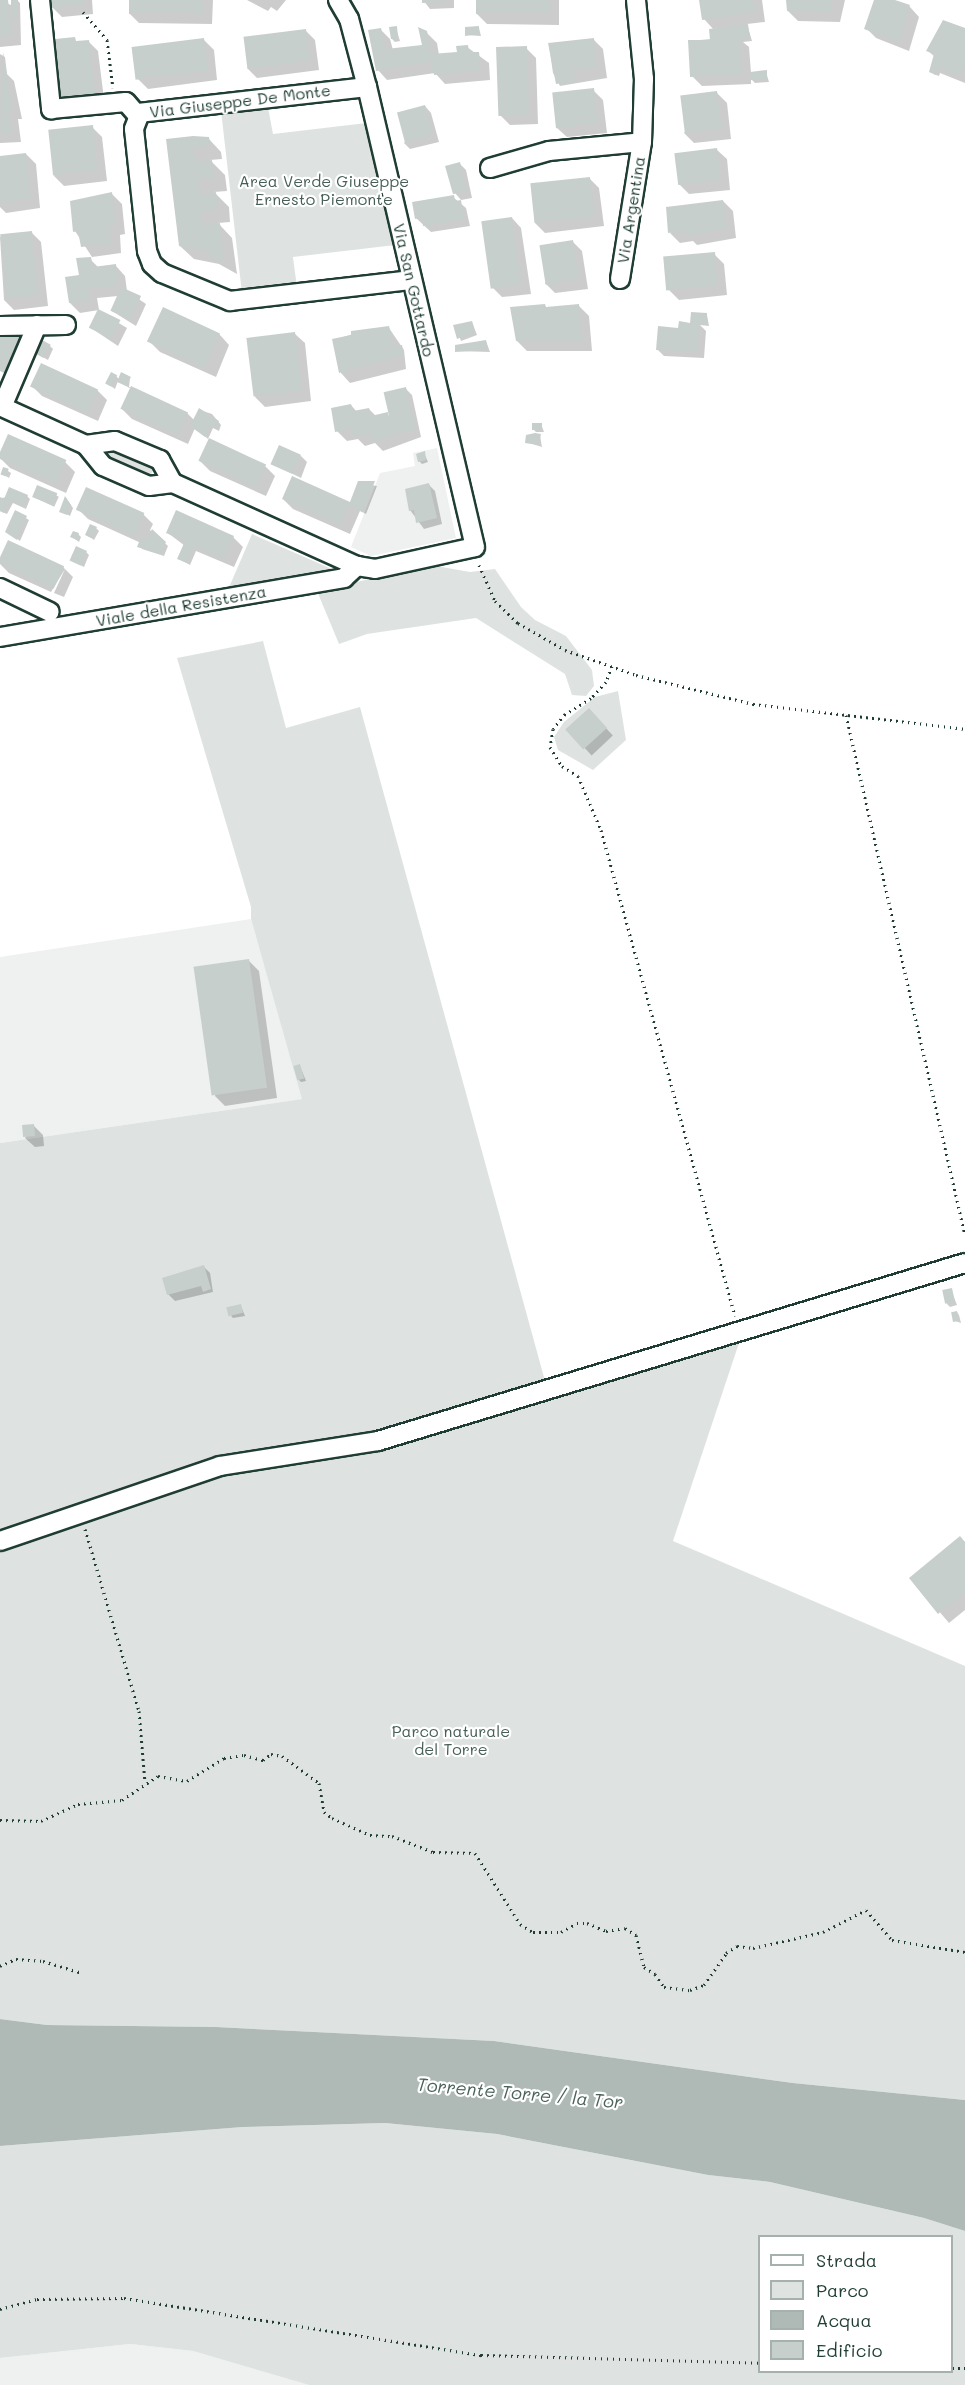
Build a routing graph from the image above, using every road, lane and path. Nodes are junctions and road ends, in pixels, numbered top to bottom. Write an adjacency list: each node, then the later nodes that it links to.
1 (40, 0): 6 (street)
2 (338, 0): 5 (street, Via San Gottardo)
3 (636, 0): 8 (street, Via Argentina)
4 (83, 12): 6 (path)
5 (367, 87): 7 (street, Via Giuseppe De Monte); 11 (street, Via San Gottardo)
6 (126, 102): 7 (street)
7 (138, 116): 11 (street, Via Giuseppe De Monte)
8 (642, 142): 9 (street, Via Argentina); 10 (street, Via Argentina)
9 (490, 168)
10 (620, 279)
11 (412, 280): 18 (street, Via San Gottardo)
12 (66, 324): 13 (street)
13 (37, 325): 14 (street); 15 (street)
14 (0, 326)
15 (1, 406): 16 (street)
16 (86, 445): 17 (street); 17 (street)
17 (173, 483): 18 (street)
18 (357, 566): 22 (street, Viale della Resistenza)
19 (480, 571): 23 (path)
20 (0, 588): 21 (street)
21 (50, 612)
22 (0, 637)
23 (612, 666): 24 (path); 28 (path)
24 (846, 715): 25 (path); 26 (path)
25 (965, 729)
26 (965, 1235)
27 (965, 1263): 28 (street)
28 (738, 1329): 29 (street)
29 (78, 1513): 30 (street); 31 (path)
30 (0, 1541)
31 (146, 1782): 32 (path); 33 (path)
32 (0, 1820)
33 (965, 1952)
34 (0, 1966): 35 (path)
35 (82, 1973)
36 (0, 2309): 37 (path)
37 (758, 2363)

